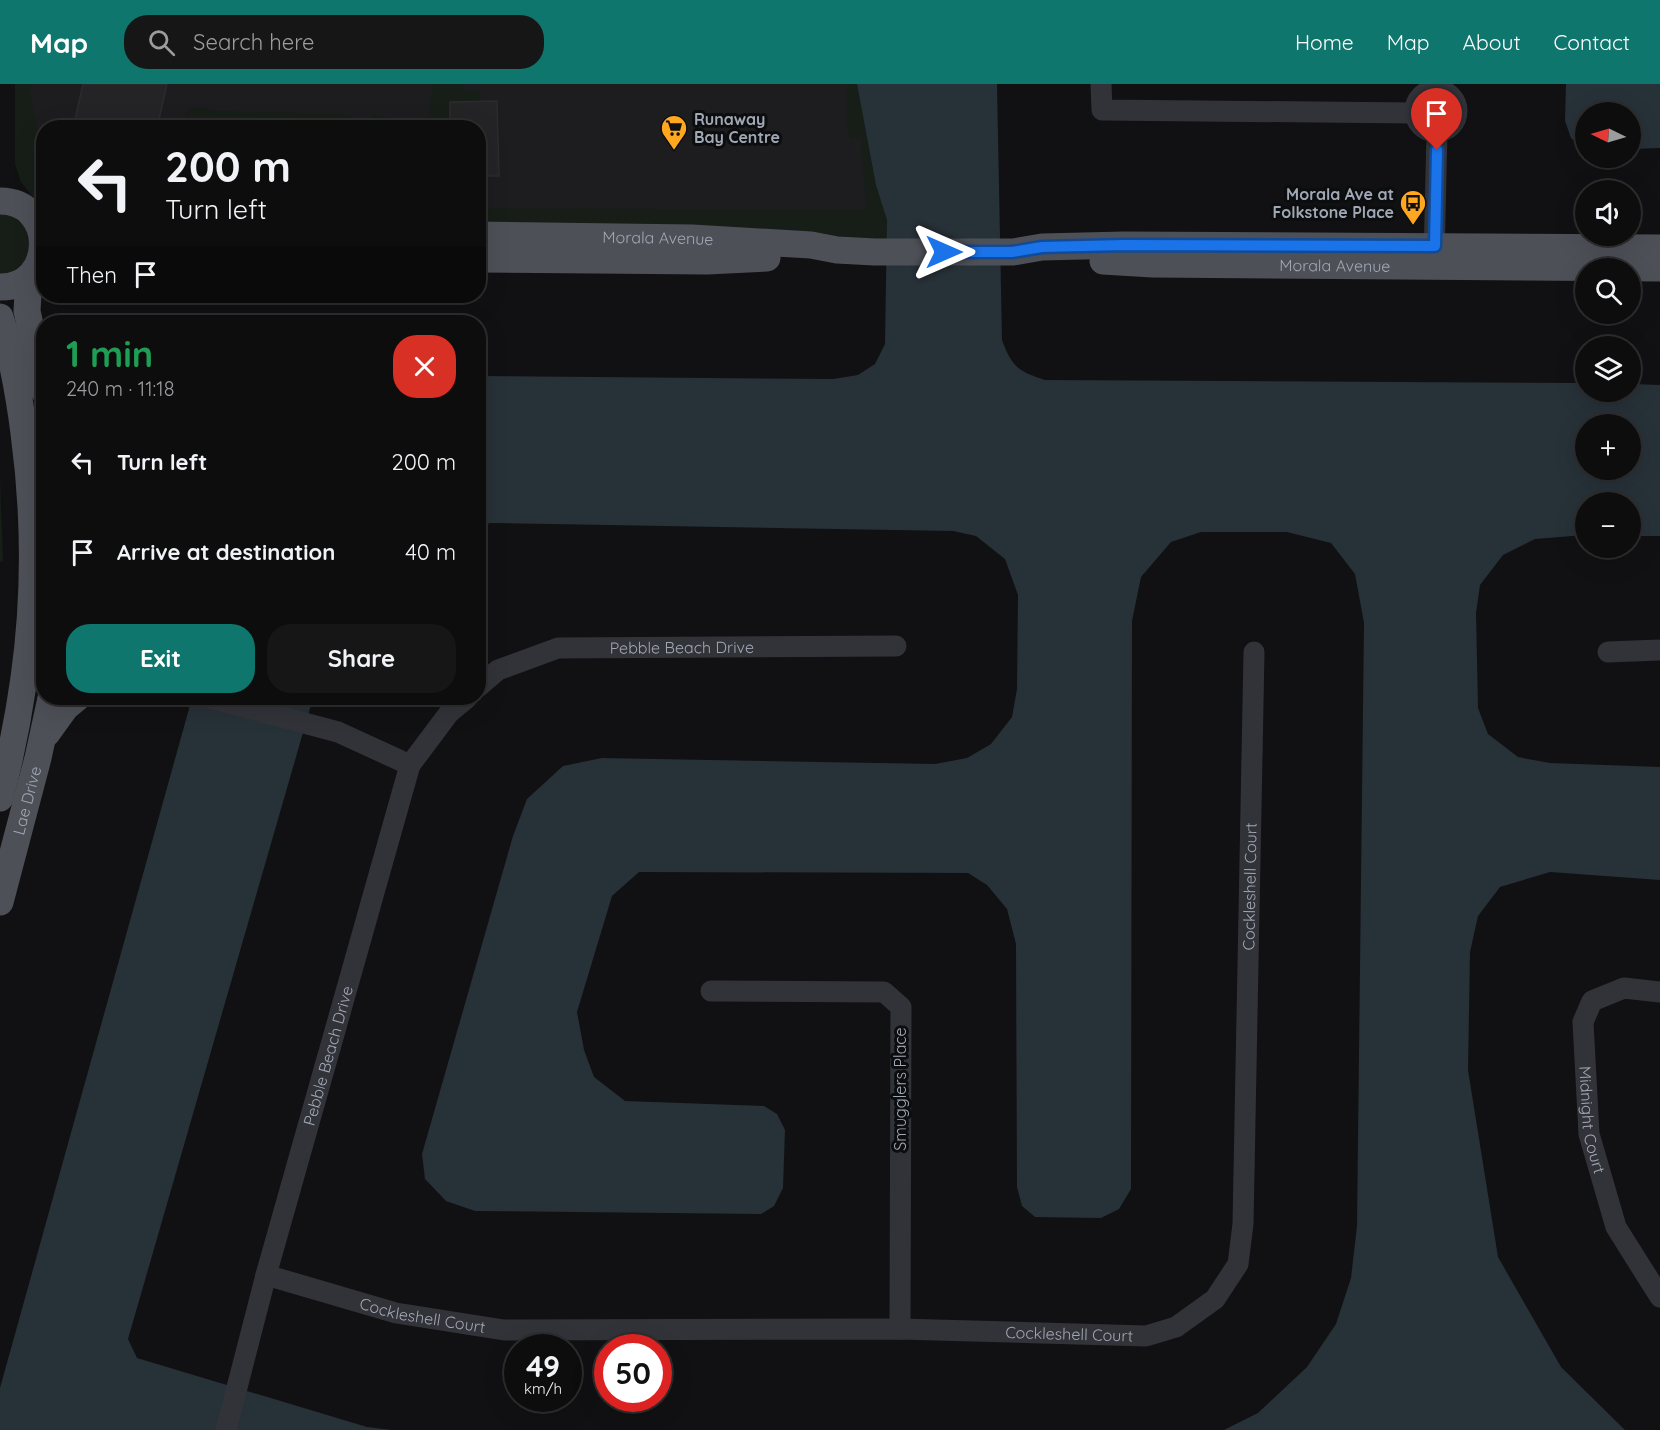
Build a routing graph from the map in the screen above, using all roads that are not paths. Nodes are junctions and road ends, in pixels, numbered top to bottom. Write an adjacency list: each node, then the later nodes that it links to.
1 (1101, 84): 3 (street)
2 (1459, 92): 3 (street); 4 (street)
3 (1414, 113): 4 (street)
4 (1437, 132): 11 (street)
5 (0, 180): 6 (main road)
6 (24, 212): 7 (main road)
7 (36, 223)
8 (486, 235): 10 (main road, Morala Avenue)
9 (1660, 248): 11 (main road, Morala Avenue)
10 (837, 250): 11 (main road, Morala Avenue); 12 (main road, Morala Avenue)
11 (1434, 256): 13 (main road, Morala Avenue)
12 (486, 259)
13 (1660, 268)
14 (35, 273): 15 (main road); 17 (main road)
15 (0, 288)
16 (0, 317): 22 (main road, Lae Drive)
17 (36, 353)
18 (896, 646): 23 (street, Pebble Beach Drive)
19 (1660, 650): 21 (street)
20 (1254, 652): 36 (street, Cockleshell Court)
21 (1608, 652)
22 (35, 671): 30 (main road, Lae Drive)
23 (486, 680)
24 (50, 705): 28 (main road, Lae Drive)
25 (69, 705): 28 (main road)
26 (237, 705): 29 (street)
27 (458, 705): 29 (street, Pebble Beach Drive)
28 (42, 740): 31 (main road, Lae Drive)
29 (410, 765): 34 (street, Pebble Beach Drive)
30 (0, 798)
31 (0, 902)
32 (711, 991): 36 (street, Smugglers Place)
33 (1660, 993): 35 (street, Midnight Court)
34 (266, 1275): 36 (street, Cockleshell Court); 37 (street, Pebble Beach Drive)
35 (1660, 1298)
36 (900, 1329)
37 (226, 1430)

